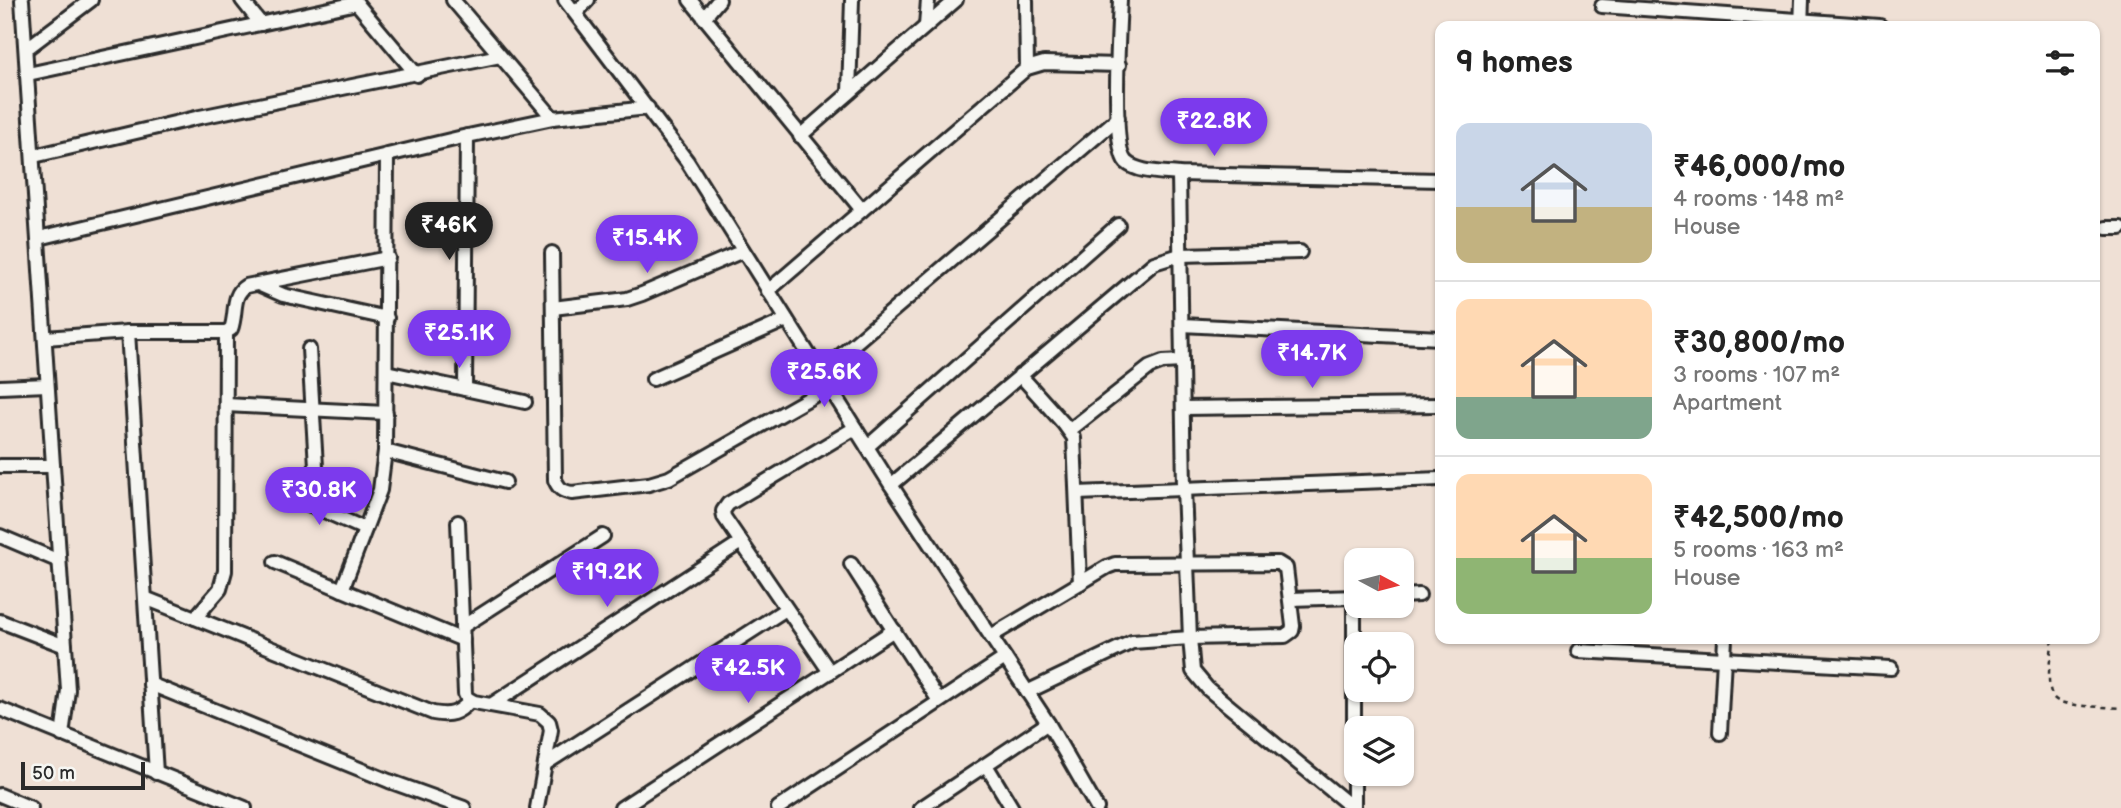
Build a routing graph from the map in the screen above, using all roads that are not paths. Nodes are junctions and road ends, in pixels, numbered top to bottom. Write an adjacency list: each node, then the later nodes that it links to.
1 (22, 0): 23 (street)
2 (91, 0): 23 (street)
3 (242, 0): 21 (street)
4 (453, 0): 24 (street)
5 (565, 0): 17 (street)
6 (588, 0): 17 (street)
7 (690, 0): 18 (street)
8 (719, 0): 18 (street)
9 (852, 0): 29 (street)
10 (928, 0): 22 (street)
11 (956, 0): 22 (street)
12 (1026, 0): 26 (street)
13 (1120, 0): 25 (street)
14 (1802, 0): 20 (street)
15 (356, 1): 21 (street); 28 (street)
16 (1602, 6): 19 (street)
17 (576, 13): 30 (street)
18 (704, 18): 34 (street)
19 (1768, 21)
20 (1801, 21)
21 (261, 24): 27 (street)
22 (926, 26): 29 (street)
23 (26, 49): 27 (street)
24 (500, 56): 28 (street); 31 (street)
25 (1119, 65): 26 (street); 32 (street)
26 (1027, 68): 39 (street)
27 (28, 74): 36 (street)
28 (416, 75): 36 (street)
29 (849, 93): 34 (street)
30 (648, 108): 31 (street); 44 (street)
31 (553, 118): 33 (street)
32 (1118, 118): 37 (street); 62 (street)
33 (467, 136): 35 (street); 68 (street)
34 (800, 136): 39 (street)
35 (387, 155): 43 (street); 48 (street)
36 (34, 156): 43 (street)
37 (1178, 174): 38 (street); 47 (street)
38 (1435, 180)
39 (862, 210): 50 (street)
40 (1118, 225): 77 (street)
41 (2106, 228): 42 (street)
42 (2121, 228)
43 (39, 238): 57 (street)
44 (743, 251): 50 (street); 51 (street)
45 (1300, 252): 47 (street)
46 (552, 253): 51 (street)
47 (1180, 254): 54 (street); 63 (street)
48 (388, 258): 49 (street); 52 (street)
49 (257, 284): 52 (street); 56 (street)
50 (768, 291): 53 (street)
51 (554, 308): 67 (street)
52 (387, 318): 61 (street)
53 (786, 320): 62 (street); 64 (street)
54 (1182, 325): 58 (street); 60 (street)
55 (128, 332): 56 (street); 57 (street); 102 (street)
56 (226, 332): 70 (street)
57 (45, 338): 65 (street)
58 (1435, 338)
59 (309, 349): 73 (street)
60 (1182, 361): 72 (street); 76 (street)
61 (386, 372): 68 (street); 74 (street)
62 (820, 373): 67 (street)
63 (1020, 375): 76 (street); 84 (street)
64 (653, 379)
65 (47, 385): 66 (street); 80 (street)
66 (0, 387)
67 (829, 387): 75 (street)
68 (465, 389): 69 (street)
69 (525, 402)
70 (226, 405): 73 (street); 105 (street)
71 (1435, 405): 72 (street)
72 (1183, 408): 85 (street)
73 (313, 409): 74 (street); 81 (street)
74 (386, 412): 78 (street)
75 (855, 428): 77 (street); 92 (street)
76 (1070, 430): 86 (street)
77 (867, 447): 84 (street)
78 (385, 451): 83 (street); 89 (street)
79 (0, 466): 80 (street)
80 (53, 466): 93 (street)
81 (316, 466)
82 (1435, 480): 85 (street)
83 (505, 482)
84 (891, 485): 110 (street)
85 (1184, 489): 86 (street); 95 (street)
86 (1077, 493): 97 (street)
87 (286, 494): 89 (street)
88 (458, 522): 109 (street)
89 (365, 529): 98 (street)
90 (0, 536): 93 (street)
91 (603, 536): 109 (street)
92 (741, 542): 104 (street); 123 (street)
93 (59, 561): 113 (street)
94 (275, 562): 98 (street)
95 (1186, 562): 97 (street); 103 (street); 111 (street)
96 (851, 564): 108 (street)
97 (1080, 583): 110 (street)
98 (342, 590): 109 (street)
99 (1414, 595): 100 (street)
100 (1419, 595)
101 (1344, 597): 103 (street)
102 (145, 598): 105 (street); 119 (street)
103 (1290, 599): 111 (street)
104 (786, 609): 118 (street); 128 (street)
105 (195, 618): 121 (street)
106 (1355, 618): 141 (street)
107 (0, 621): 113 (street)
108 (894, 631): 118 (street); 122 (street)
109 (463, 633): 121 (street)
110 (991, 636): 115 (street)
111 (1190, 638): 120 (street); 141 (street)
112 (1725, 644): 116 (street)
113 (65, 646): 127 (street)
114 (1578, 651): 116 (street)
115 (1005, 658): 120 (street); 122 (street)
116 (1724, 660): 117 (street); 126 (street)
117 (1891, 668)
118 (830, 672): 136 (street)
119 (150, 684): 130 (street); 134 (street)
120 (1027, 692): 125 (street)
121 (470, 701): 123 (street)
122 (939, 701): 137 (street)
123 (491, 705): 128 (street)
124 (0, 709): 127 (street)
125 (1048, 723): 129 (street); 140 (street)
126 (1720, 733)
127 (62, 735): 130 (street)
128 (545, 764): 135 (street)
129 (986, 765): 138 (street); 139 (street)
130 (156, 773): 133 (street)
131 (0, 795): 132 (street)
132 (30, 808)
133 (245, 808)
134 (464, 808)
135 (537, 808)
136 (621, 808)
137 (778, 808)
138 (921, 808)
139 (1012, 808)
140 (1097, 808)
141 (1354, 808)

